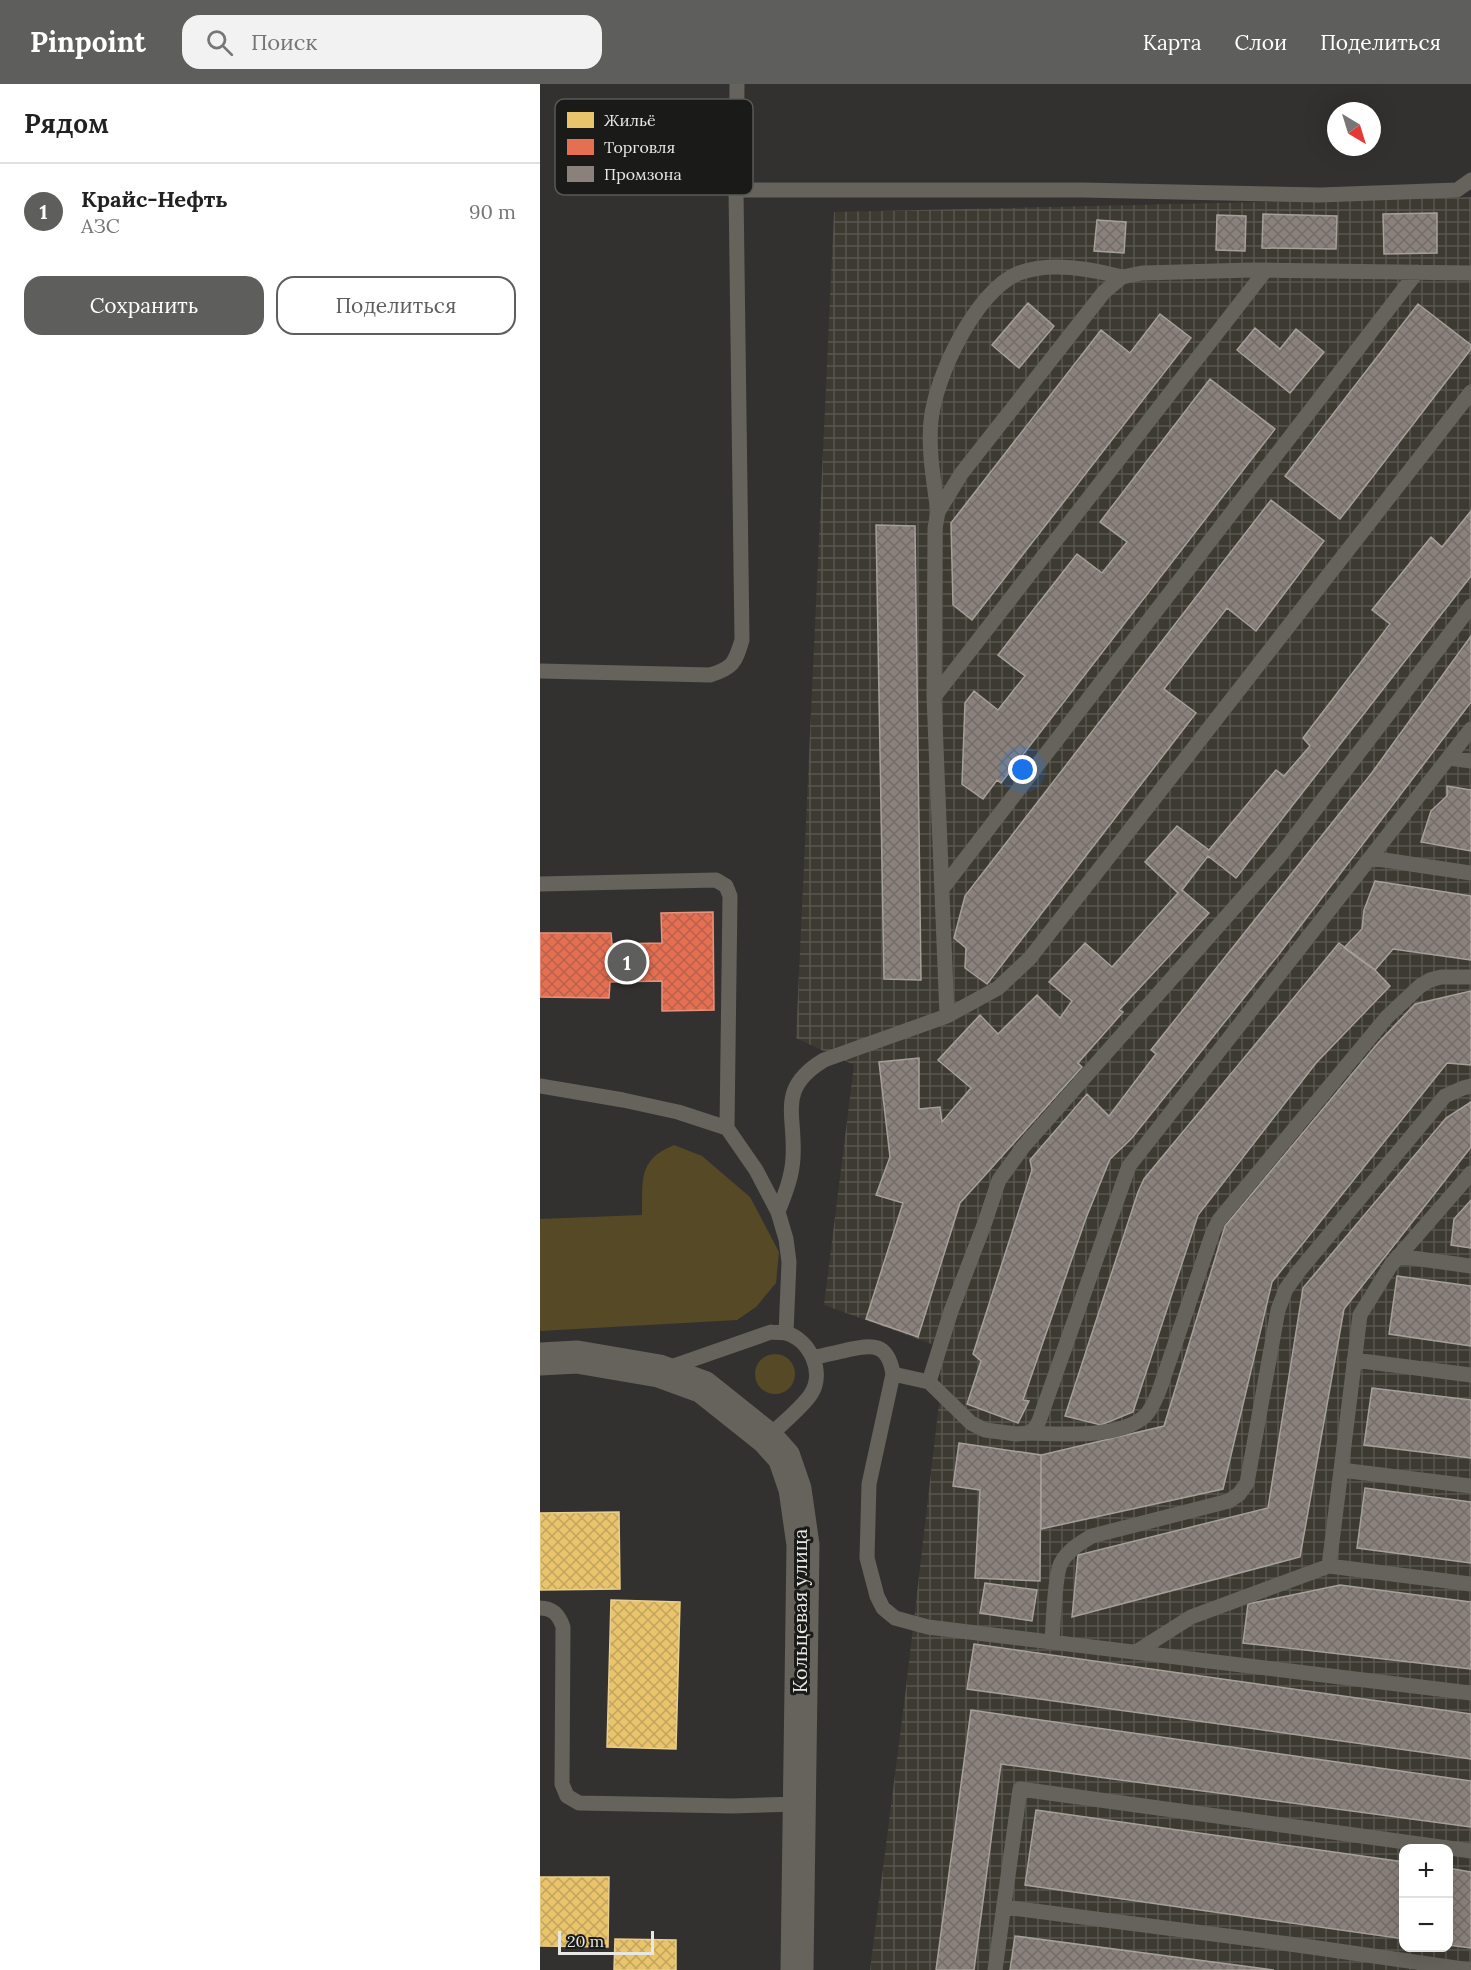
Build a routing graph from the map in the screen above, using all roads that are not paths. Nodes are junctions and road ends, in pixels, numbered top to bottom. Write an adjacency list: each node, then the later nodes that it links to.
1 (737, 84): 2 (lane)
2 (737, 99)
3 (1471, 180): 4 (lane)
4 (753, 190)
5 (736, 195): 13 (lane)
6 (1266, 270): 7 (lane); 9 (lane); 14 (lane)
7 (1417, 272): 8 (lane); 21 (lane)
8 (1471, 273)
9 (1122, 277): 11 (lane); 11 (lane)
10 (1471, 392): 23 (lane)
11 (938, 512): 14 (lane)
12 (1471, 606): 38 (lane)
13 (540, 671)
14 (934, 698): 21 (lane)
15 (1471, 729): 16 (lane)
16 (1449, 758): 17 (lane); 18 (lane)
17 (1471, 761)
18 (1371, 858): 19 (lane); 39 (lane)
19 (1471, 873)
20 (540, 884): 26 (lane)
21 (942, 889): 23 (lane)
22 (1471, 977): 39 (lane)
23 (947, 1016): 28 (lane)
24 (540, 1086): 26 (lane)
25 (1471, 1086): 46 (lane)
26 (727, 1128): 28 (lane)
27 (1471, 1173): 29 (lane)
28 (778, 1212): 31 (lane)
29 (1398, 1256): 30 (lane); 34 (lane)
30 (1471, 1266)
31 (786, 1333): 32 (lane); 35 (lane)
32 (813, 1358): 36 (lane); 40 (lane)
33 (540, 1359): 35 (street, Кольцевая улица)
34 (1354, 1360): 37 (lane); 41 (lane)
35 (659, 1371): 40 (street, Кольцевая улица)
36 (893, 1374): 38 (lane); 46 (lane)
37 (1471, 1376)
38 (929, 1382): 39 (lane)
39 (1029, 1433)
40 (767, 1438): 49 (street, Кольцевая улица)
41 (1341, 1470): 42 (lane); 43 (lane)
42 (1471, 1486)
43 (1329, 1566): 44 (lane); 47 (lane)
44 (1471, 1584)
45 (540, 1608): 49 (lane)
46 (1052, 1641): 47 (lane)
47 (1136, 1652): 48 (lane)
48 (1471, 1693)
49 (800, 1804): 52 (street, Кольцевая улица)
50 (1471, 1851): 51 (lane)
51 (1004, 1907): 53 (lane); 54 (lane)
52 (797, 1970)
53 (996, 1970)
54 (1471, 1970)

